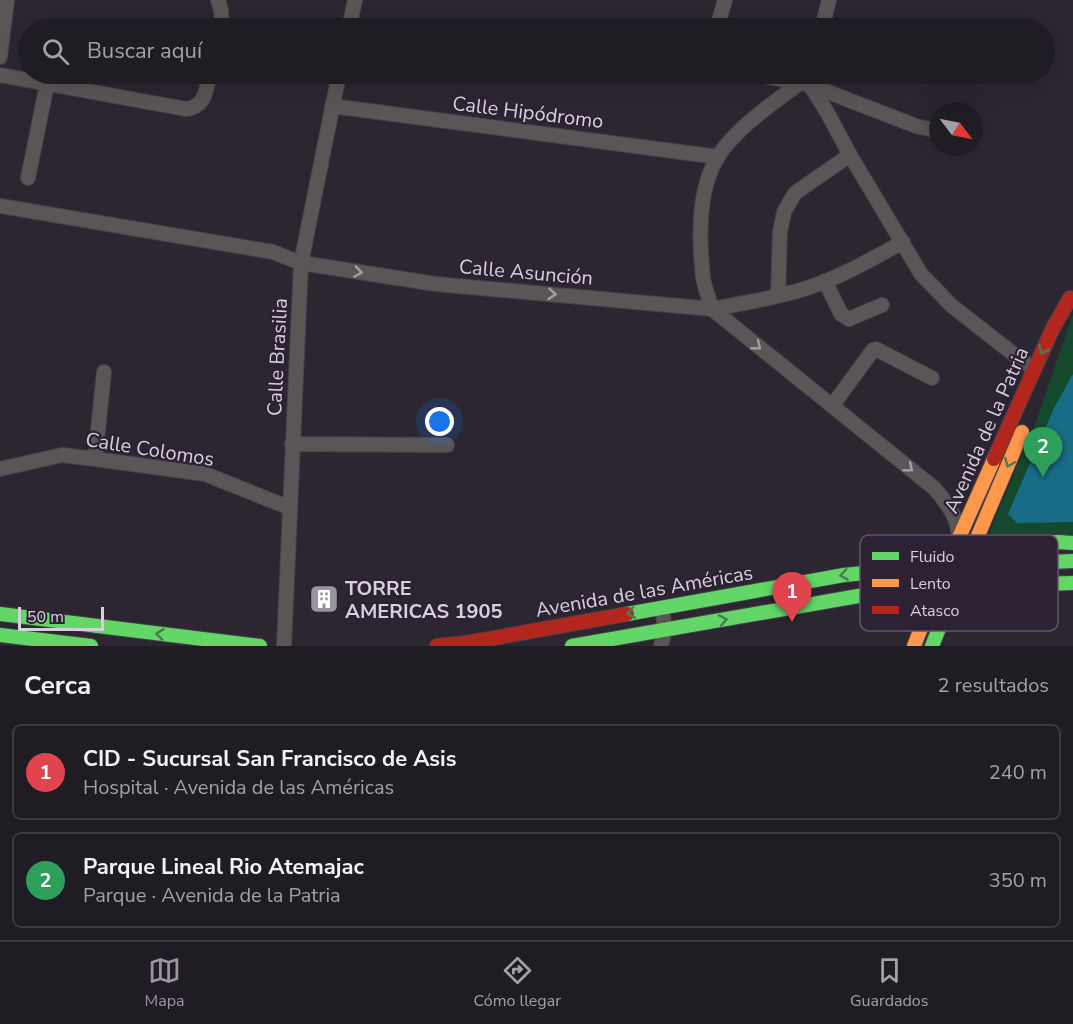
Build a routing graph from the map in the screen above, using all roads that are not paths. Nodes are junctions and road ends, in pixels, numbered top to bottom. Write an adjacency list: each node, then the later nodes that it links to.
1 (7, 0): 10 (street)
2 (218, 0): 6 (street)
3 (355, 0): 7 (street)
4 (726, 0): 8 (street)
5 (829, 0): 9 (street)
6 (223, 18)
7 (351, 18)
8 (720, 18)
9 (824, 18)
10 (0, 57)
11 (0, 75): 12 (street)
12 (18, 78)
13 (47, 84): 14 (street); 23 (street)
14 (208, 84)
15 (337, 84): 19 (street, Calle Brasilia)
16 (801, 84): 22 (street)
17 (810, 84): 21 (street)
18 (816, 84): 20 (street)
19 (332, 106): 22 (street, Calle Hipódromo); 26 (street, Calle Brasilia)
20 (929, 129)
21 (850, 155): 25 (street); 29 (street)
22 (718, 157): 31 (street)
23 (28, 178)
24 (0, 206): 26 (street, Calle Asunción)
25 (903, 242): 27 (street, Calle Asunción); 33 (street)
26 (301, 263): 31 (street, Calle Asunción, one-way to 31); 38 (street, Calle Brasilia)
27 (825, 281): 29 (street, Calle Asunción); 30 (street)
28 (1072, 294): 32 (main road, Avenida de la Patria); 33 (main road, Avenida de la Patria, one-way to 33)
29 (778, 296): 31 (street, Calle Asunción)
30 (882, 305)
31 (712, 309): 36 (street, one-way to 36)
32 (1050, 368)
33 (1034, 370): 44 (main road, Avenida de la Patria)
34 (104, 372): 40 (street)
35 (932, 378): 36 (street)
36 (832, 406): 43 (street, one-way to 43)
37 (1027, 421): 45 (main road, Avenida de la Patria, one-way to 45)
38 (292, 444): 39 (street); 42 (street, Calle Brasilia)
39 (447, 445)
40 (95, 459): 41 (street, Calle Colomos); 42 (street, Calle Colomos)
41 (0, 469)
42 (290, 508): 63 (street, Calle Brasilia)
43 (959, 535)
44 (960, 535)
45 (978, 535)
46 (1058, 542): 47 (main road)
47 (1073, 543)
48 (1073, 561): 49 (main road, Avenida de las Américas)
49 (1058, 562)
50 (860, 573): 54 (main road, Avenida de las Américas, one-way to 54)
51 (1058, 583): 52 (main road, Avenida de las Américas)
52 (1073, 583)
53 (860, 596): 56 (main road, Avenida de las Américas, one-way to 53)
54 (662, 608): 56 (street); 64 (main road, Avenida de las Américas, one-way to 64)
55 (0, 614): 62 (main road, one-way to 55)
56 (665, 630): 60 (main road, Avenida de las Américas); 67 (street)
57 (920, 631): 68 (main road, Avenida de la Patria)
58 (938, 631): 69 (main road)
59 (0, 635): 61 (main road)
60 (628, 635): 65 (main road, Avenida de las Américas); 66 (street)
61 (91, 646)
62 (260, 646)
63 (284, 646)
64 (437, 646)
65 (572, 646)
66 (638, 646)
67 (661, 646)
68 (914, 646)
69 (932, 646)

